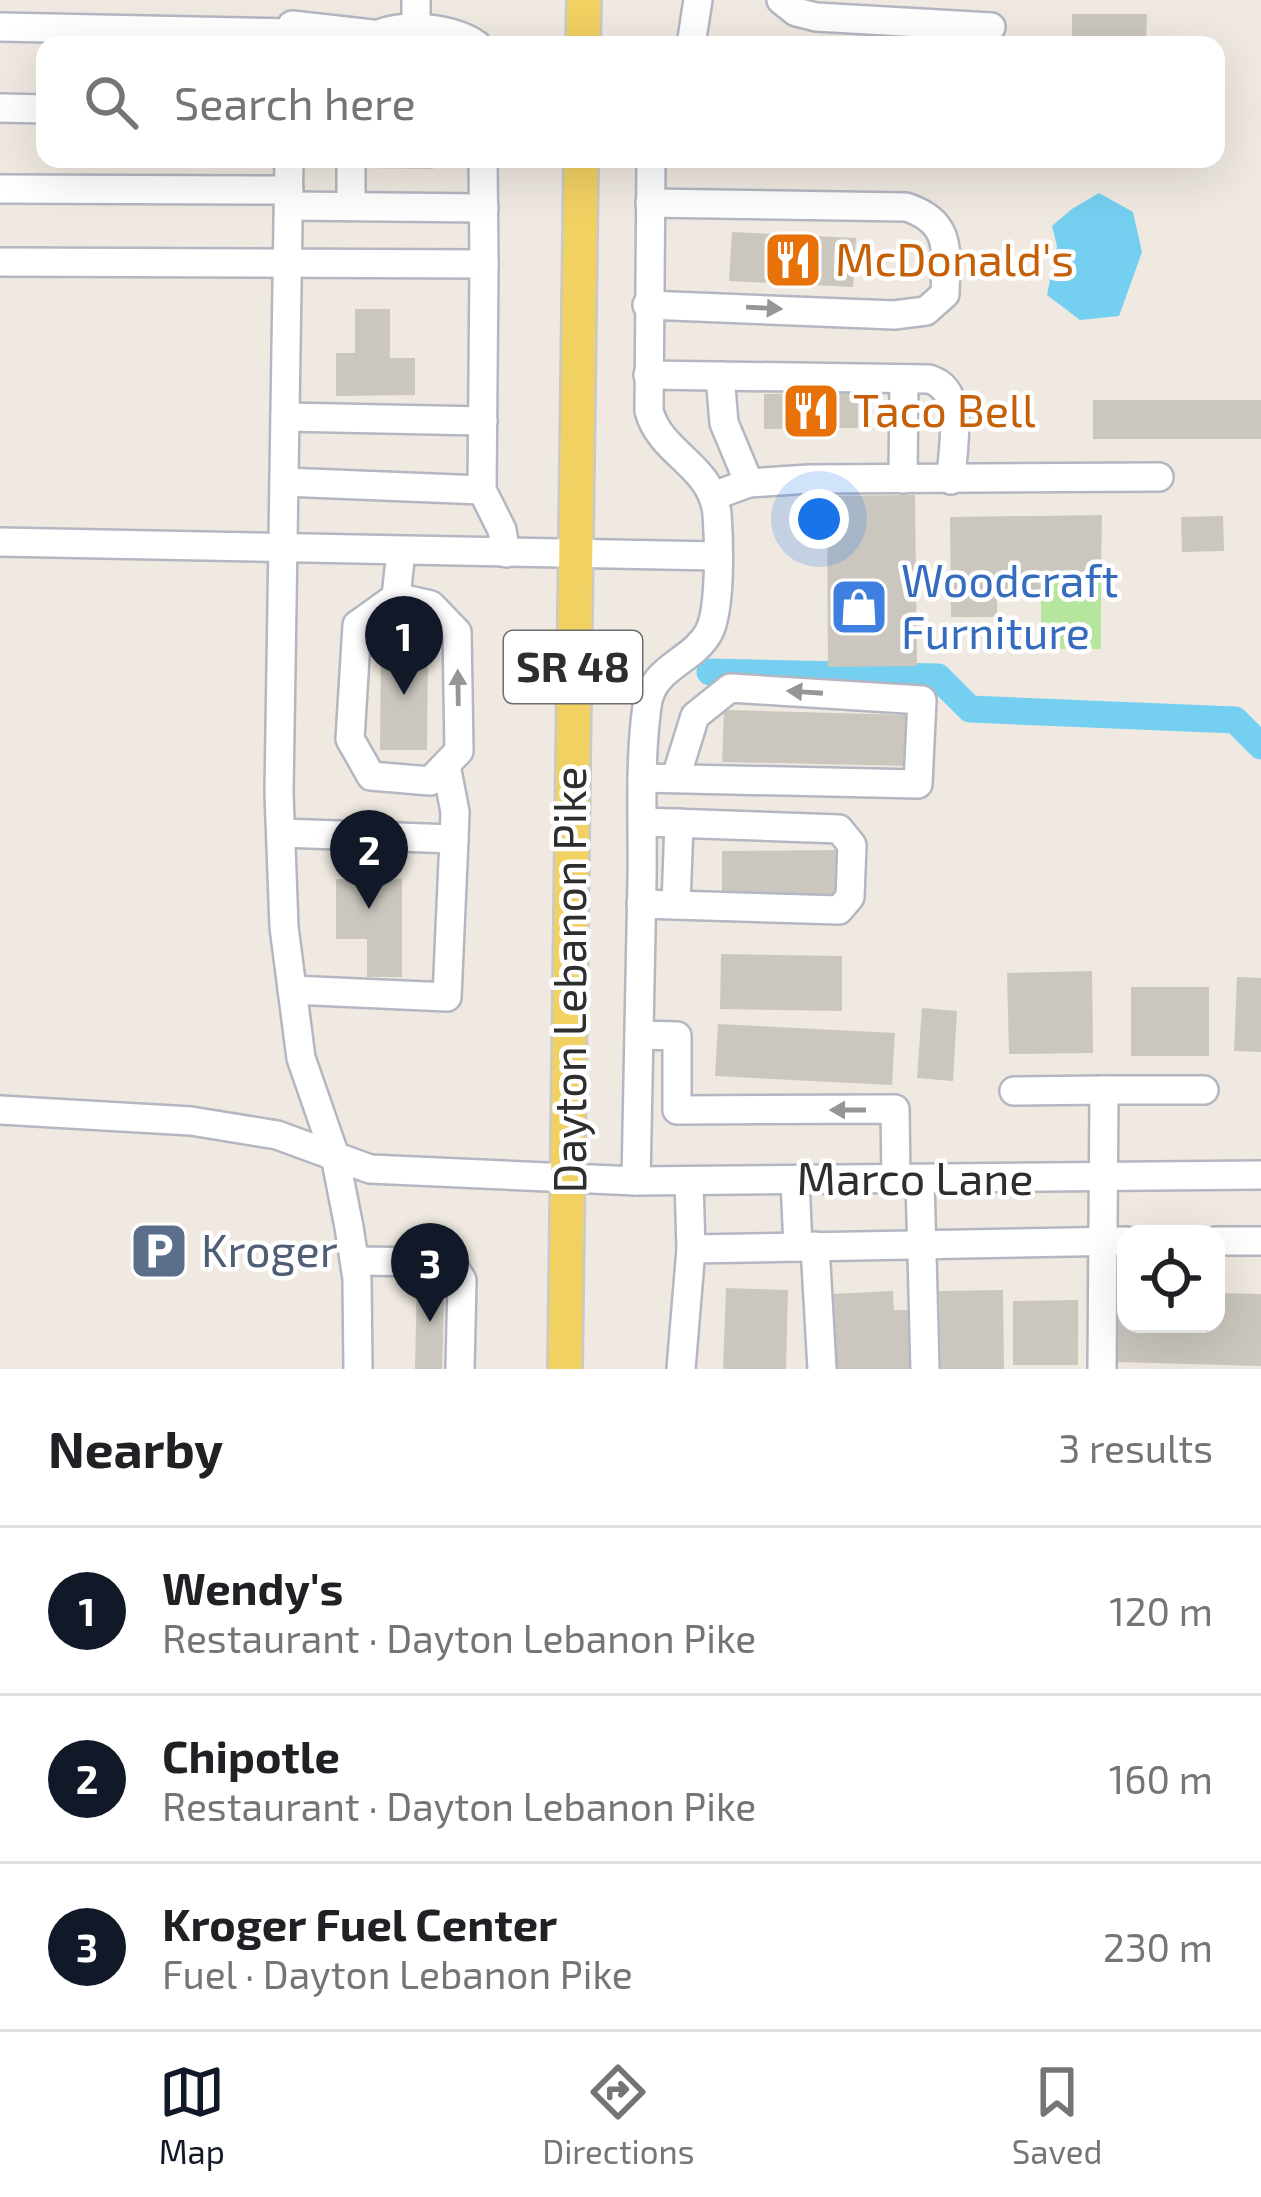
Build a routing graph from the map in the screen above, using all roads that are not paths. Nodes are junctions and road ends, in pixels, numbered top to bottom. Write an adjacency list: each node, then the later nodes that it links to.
1 (416, 0): 8 (street)
2 (584, 0): 13 (main road)
3 (698, 0): 14 (street)
4 (782, 0): 9 (street)
5 (991, 24): 15 (street)
6 (292, 26): 7 (street); 10 (street)
7 (0, 27)
8 (430, 31): 11 (street); 12 (street)
9 (930, 35): 15 (street)
10 (350, 36)
11 (391, 36)
12 (447, 36)
13 (583, 36)
14 (693, 36)
15 (962, 36)
16 (0, 108): 17 (street)
17 (36, 109)
18 (290, 168): 24 (street)
19 (350, 168): 26 (street)
20 (483, 168): 27 (street)
21 (581, 168): 48 (main road, Dayton Lebanon Pike / SR 48)
22 (651, 168): 25 (street)
23 (0, 189): 24 (street)
24 (289, 198): 26 (street); 29 (street)
25 (650, 203): 31 (street); 31 (street, one-way to 25)
26 (351, 206): 27 (street)
27 (484, 208): 30 (street)
28 (0, 262): 29 (street)
29 (288, 262): 30 (street); 35 (street)
30 (484, 265): 36 (street)
31 (647, 305): 32 (street)
32 (648, 375): 33 (street); 43 (street)
33 (720, 376): 34 (street); 41 (street)
34 (904, 379): 38 (street); 39 (street)
35 (285, 417): 36 (street); 40 (street)
36 (483, 421): 42 (street)
37 (1160, 477): 39 (street)
38 (903, 479): 39 (street); 41 (street)
39 (951, 479)
40 (284, 482): 42 (street); 45 (street)
41 (749, 483): 43 (street)
42 (482, 490): 47 (street)
43 (713, 496): 49 (street)
44 (0, 542): 45 (street)
45 (283, 548): 46 (street); 56 (street)
46 (401, 551): 47 (street); 50 (street)
47 (506, 554): 48 (street)
48 (575, 555): 49 (street); 68 (main road, Dayton Lebanon Pike / SR 48)
49 (716, 556): 53 (street)
50 (396, 597): 51 (street, one-way to 50); 51 (street)
51 (446, 765): 57 (street)
52 (676, 777): 52 (street, one-way to 52); 53 (street)
53 (641, 778): 54 (street)
54 (643, 822): 55 (street); 58 (street)
55 (679, 824): 59 (street); 59 (street)
56 (281, 833): 57 (street); 60 (street)
57 (454, 838): 60 (street)
58 (641, 904): 59 (street); 61 (street)
59 (676, 905)
60 (292, 990): 66 (street)
61 (639, 1035): 71 (street, one-way to 61); 72 (street)
62 (1104, 1090): 63 (street); 64 (street); 69 (street)
63 (1204, 1090)
64 (1014, 1091)
65 (0, 1110): 66 (street, Marco Lane)
66 (335, 1156): 68 (street, Marco Lane); 80 (street)
67 (1261, 1175): 69 (street, Marco Lane)
68 (569, 1176): 72 (street, Marco Lane); 83 (main road, Dayton Lebanon Pike / SR 48)
69 (1104, 1178): 71 (street, Marco Lane); 74 (street)
70 (795, 1180): 71 (street, Marco Lane); 73 (street, Marco Lane); 78 (street)
71 (908, 1180): 77 (street)
72 (636, 1181): 73 (street, Marco Lane)
73 (689, 1181): 79 (street)
74 (1115, 1241): 77 (street); 87 (street)
75 (1225, 1241): 76 (street)
76 (1261, 1241)
77 (922, 1244): 78 (street); 86 (street)
78 (807, 1246): 79 (street); 85 (street)
79 (691, 1250): 84 (street)
80 (355, 1261): 81 (street); 82 (street)
81 (358, 1369)
82 (460, 1369)
83 (566, 1369)
84 (681, 1369)
85 (822, 1369)
86 (925, 1369)
87 (1102, 1369)

